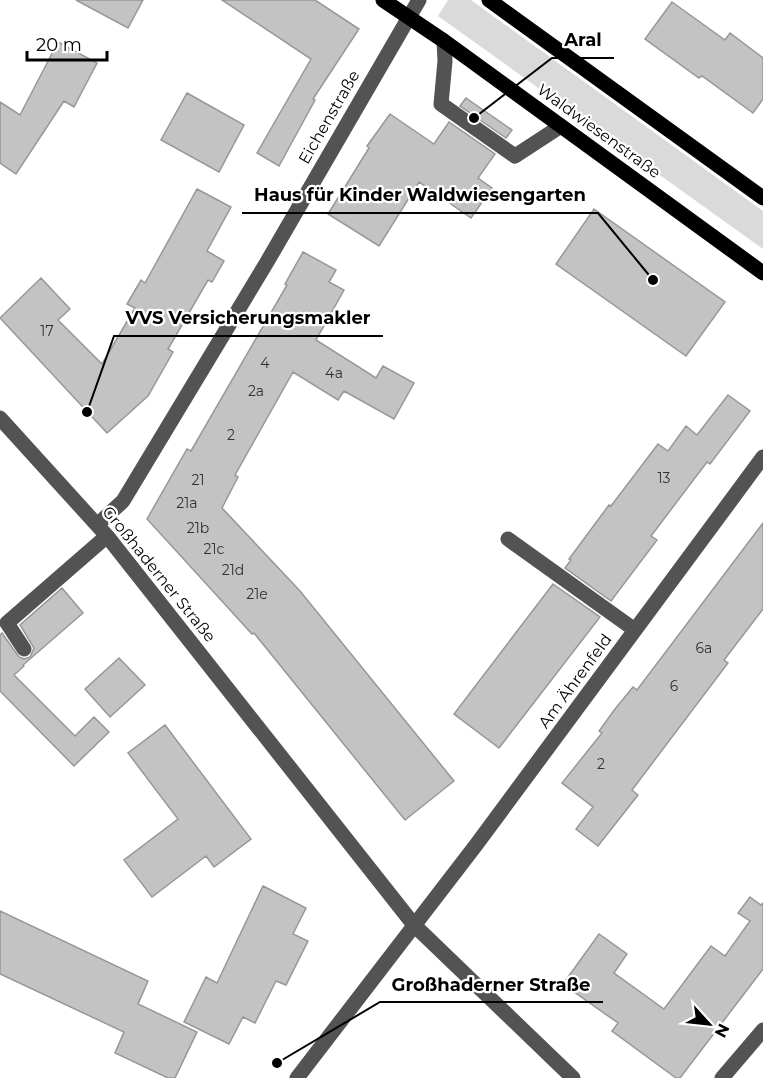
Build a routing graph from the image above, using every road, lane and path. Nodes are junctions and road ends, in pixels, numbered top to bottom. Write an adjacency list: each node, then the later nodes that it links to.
1 (383, 0): 4 (main road, Waldwiesenstraße)
2 (419, 0): 4 (street, Eichenstraße)
3 (489, 0): 7 (main road)
4 (408, 16): 5 (main road, Waldwiesenstraße); 11 (street, Eichenstraße)
5 (444, 41): 6 (main road, Waldwiesenstraße); 6 (street)
6 (561, 126): 8 (main road, Waldwiesenstraße)
7 (763, 198)
8 (763, 273)
9 (0, 418): 11 (street, Großhaderner Straße)
10 (763, 458): 13 (street, Am Ährenfeld)
11 (102, 531): 14 (street, Eichenstraße); 15 (street, Großhaderner Straße)
12 (508, 539): 13 (street)
13 (635, 630): 15 (street, Am Ährenfeld)
14 (24, 649)
15 (414, 925): 17 (street, Am Ährenfeld); 18 (street, Großhaderner Straße)
16 (763, 1029): 19 (street)
17 (297, 1078)
18 (573, 1078)
19 (722, 1078)

